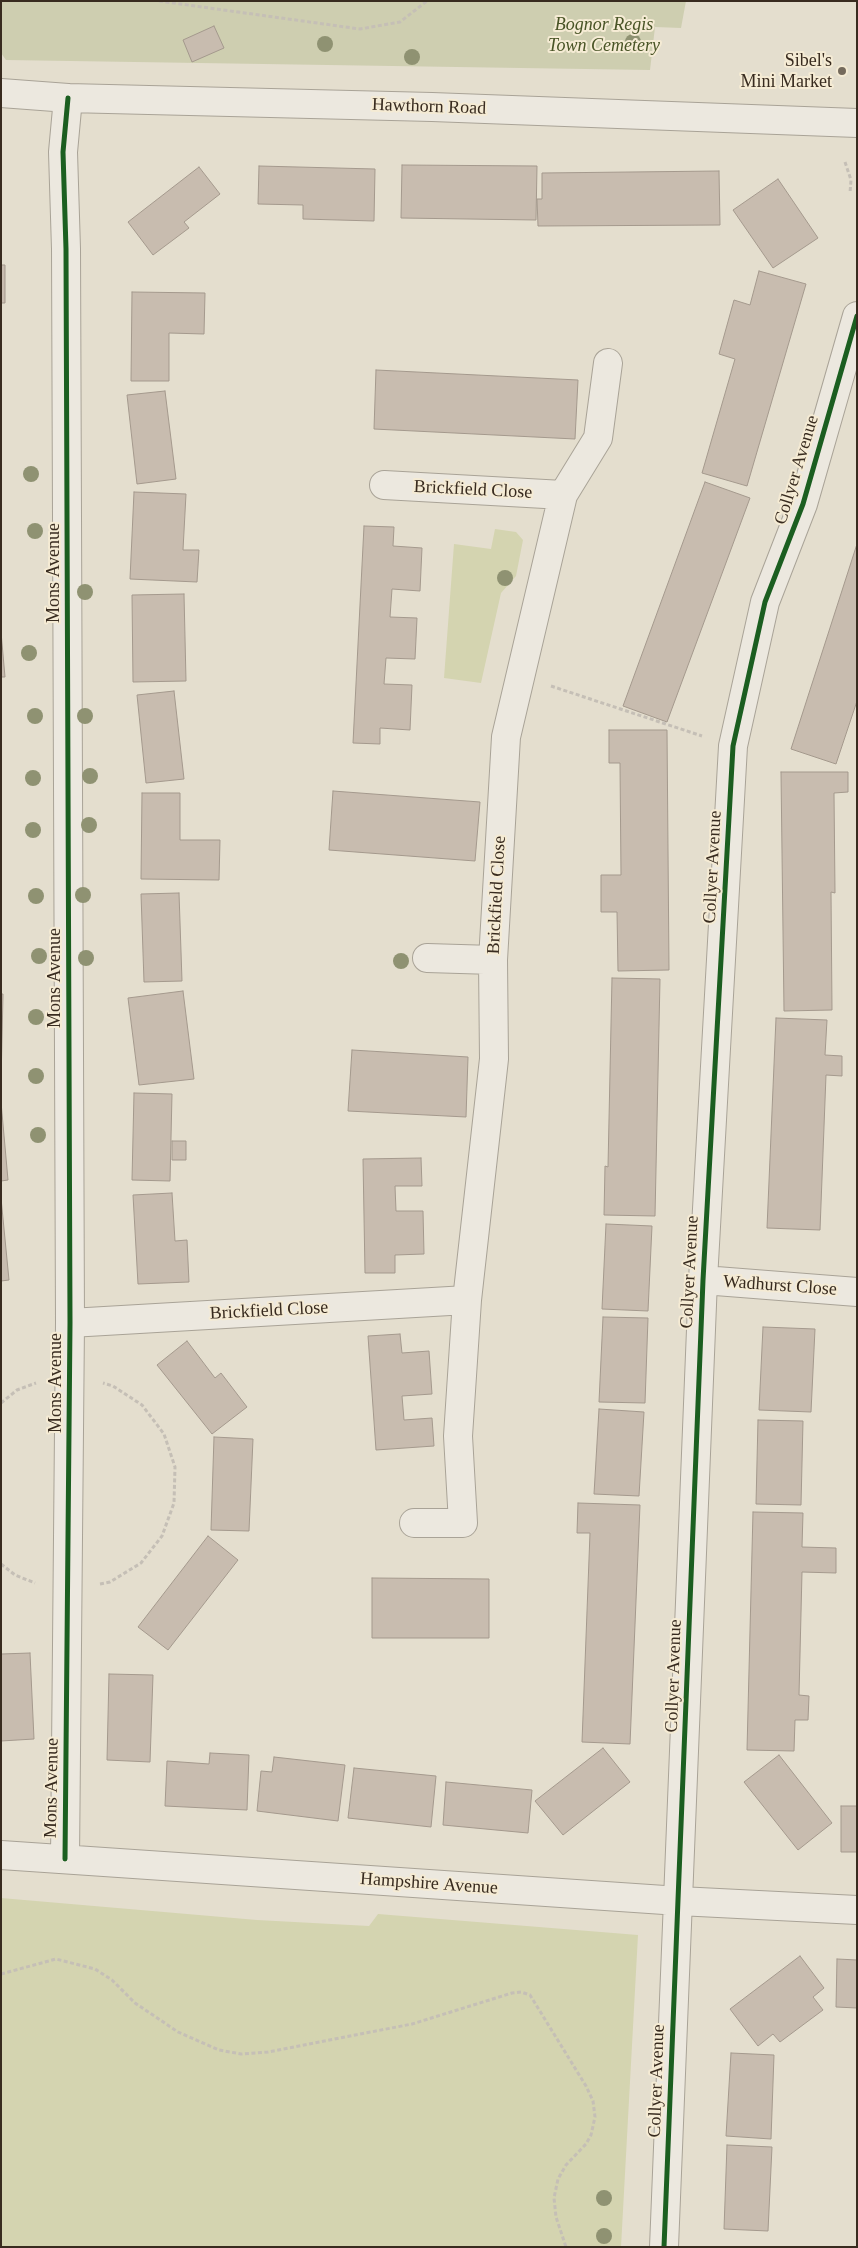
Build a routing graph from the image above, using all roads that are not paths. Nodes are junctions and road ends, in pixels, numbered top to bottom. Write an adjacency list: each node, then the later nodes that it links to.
1 (1, 93): 2 (street, Hawthorn Road)
2 (68, 98): 3 (street, Hawthorn Road); 13 (street, Mons Avenue)
3 (857, 123)
4 (857, 316): 10 (street, Collyer Avenue)
5 (608, 363): 7 (street, Brickfield Close)
6 (384, 485): 7 (street, Brickfield Close)
7 (563, 495): 9 (street, Brickfield Close)
8 (427, 958): 9 (street)
9 (493, 960): 12 (street, Brickfield Close)
10 (703, 1280): 11 (street, Wadhurst Close); 17 (street, Collyer Avenue)
11 (857, 1292)
12 (467, 1300): 13 (street, Brickfield Close); 14 (street, Brickfield Close)
13 (70, 1323): 16 (street, Mons Avenue)
14 (414, 1523)
15 (1, 1854): 16 (street, Hampshire Avenue)
16 (65, 1859): 17 (street, Hampshire Avenue)
17 (679, 1901): 18 (street, Hampshire Avenue); 19 (street, Collyer Avenue)
18 (857, 1910)
19 (664, 2247)

